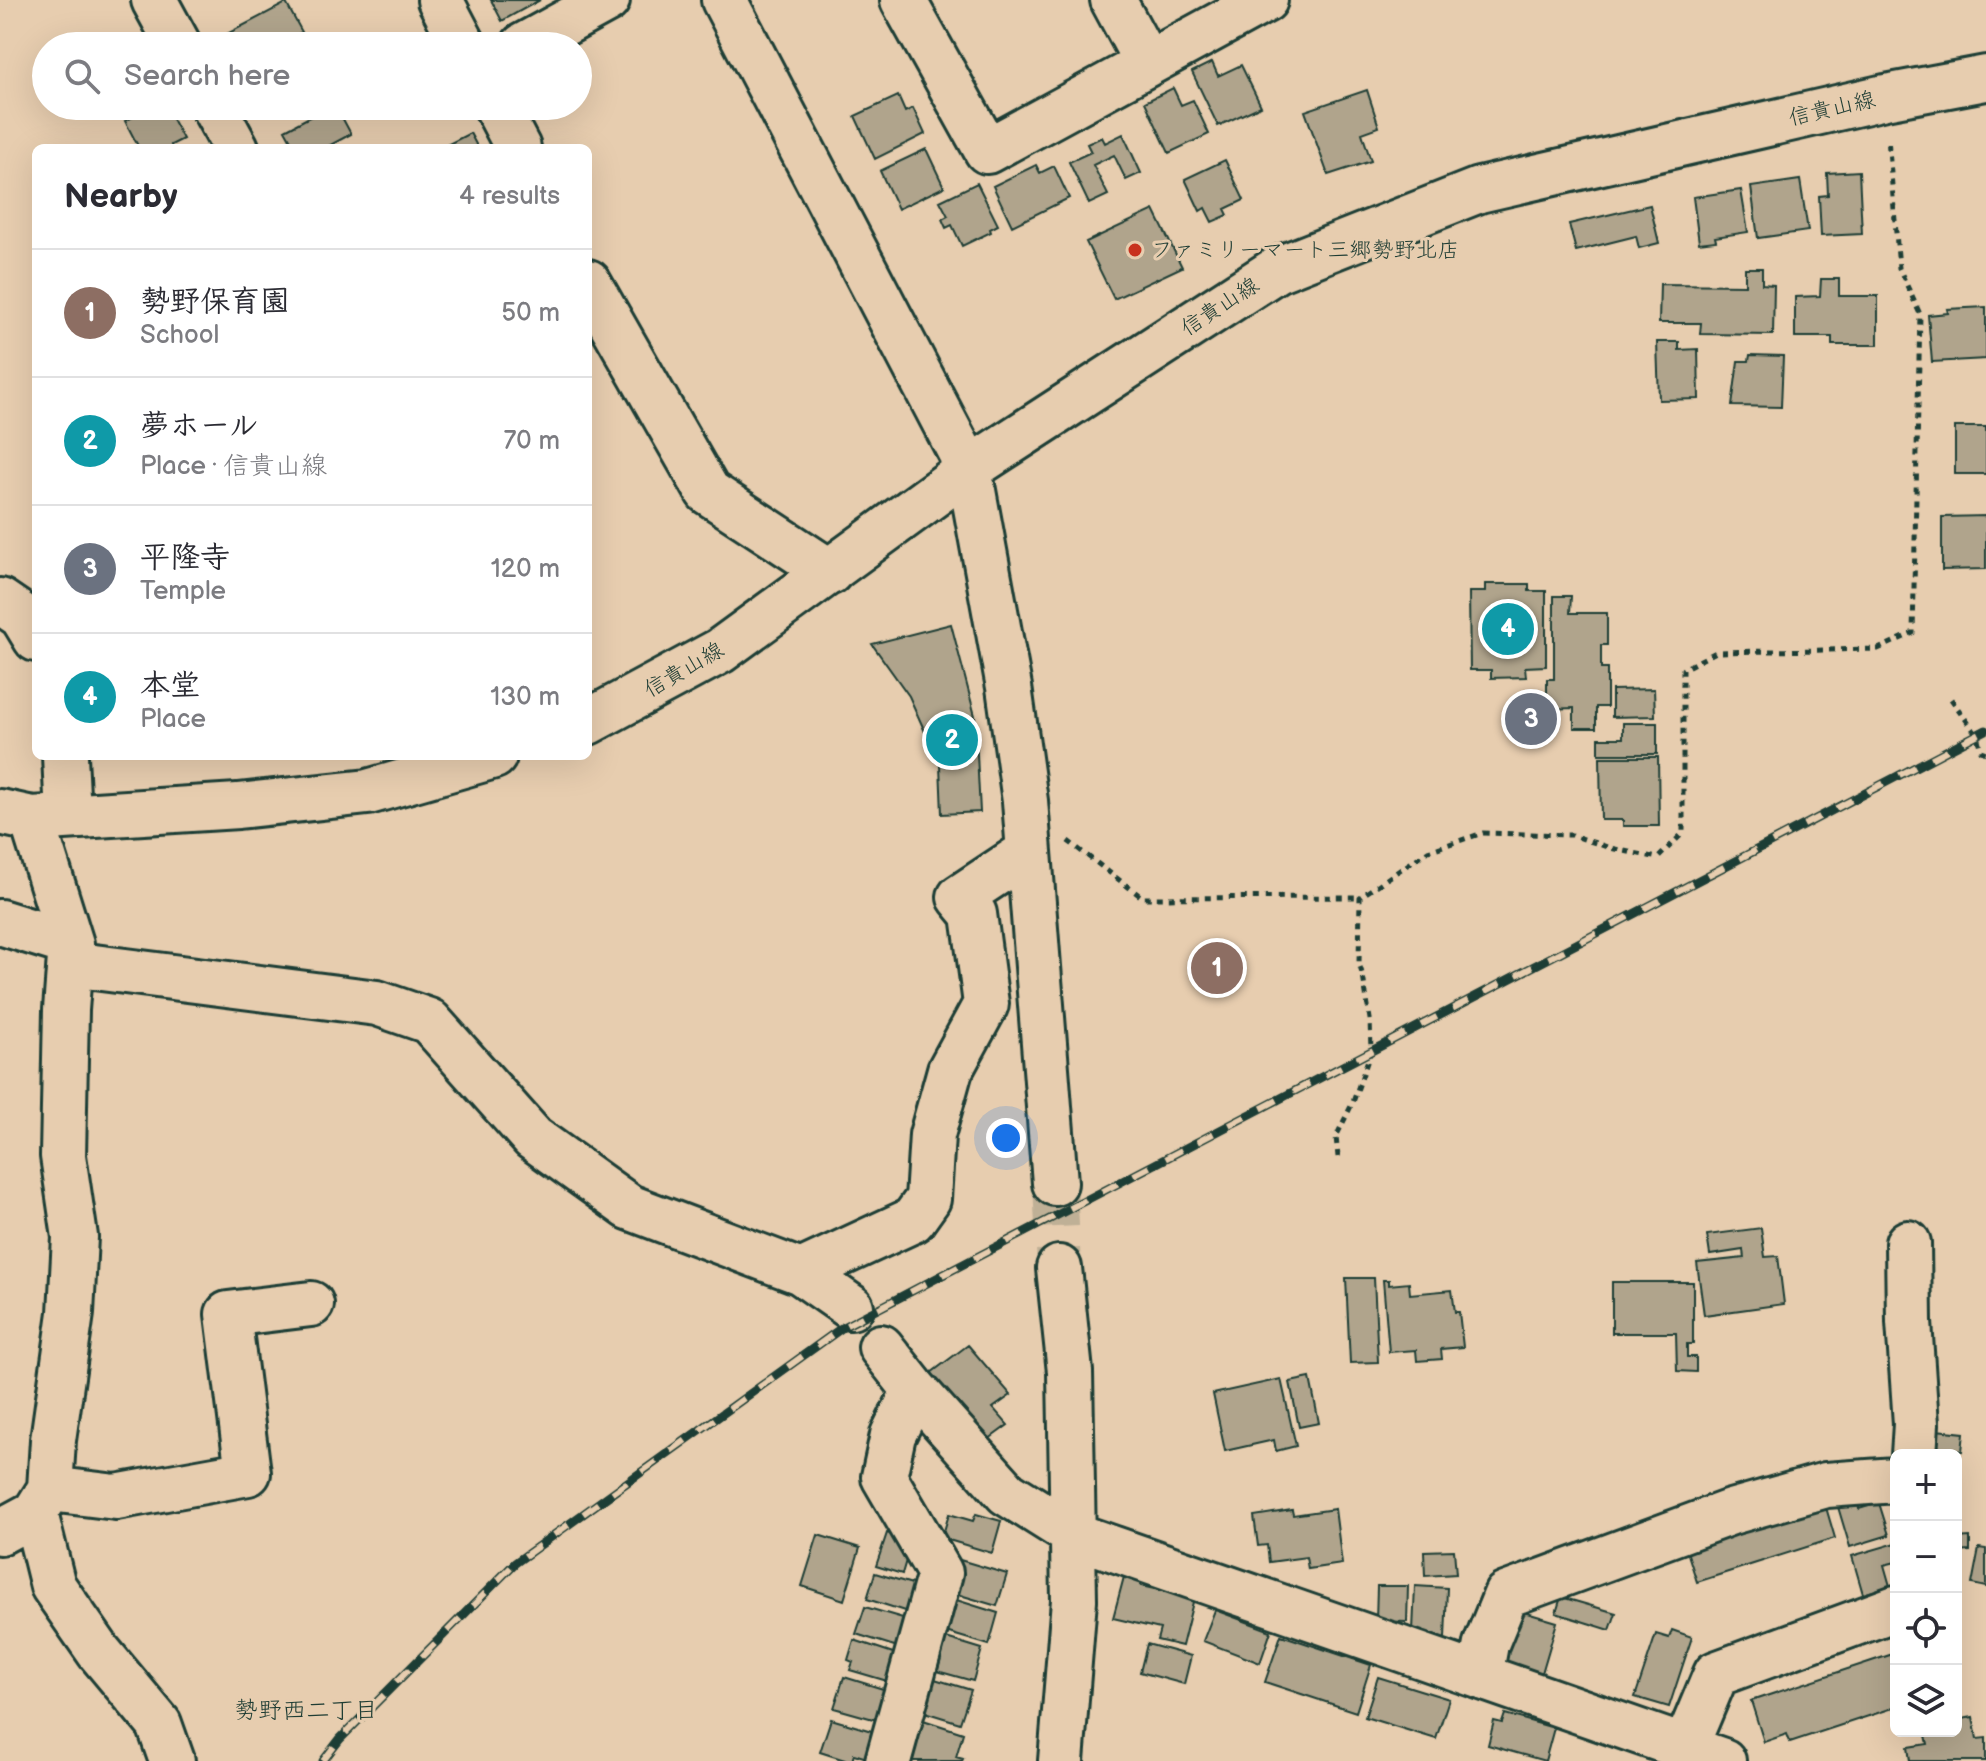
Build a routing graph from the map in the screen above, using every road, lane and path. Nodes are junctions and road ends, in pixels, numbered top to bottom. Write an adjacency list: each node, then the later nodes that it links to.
1 (154, 0): 8 (street)
2 (440, 0): 9 (street)
3 (607, 0): 10 (street)
4 (724, 0): 20 (street)
5 (903, 0): 11 (street)
6 (1113, 0): 11 (street)
7 (1265, 0): 11 (street)
8 (171, 32)
9 (457, 32)
10 (549, 32)
11 (1147, 63)
12 (1986, 78): 13 (street, 信貴山線)
13 (1885, 97): 20 (street, 信貴山線); 31 (path)
14 (221, 120): 16 (street)
15 (503, 120): 17 (street)
16 (234, 144)
17 (516, 144)
18 (592, 297): 19 (street)
19 (600, 328): 21 (street)
20 (969, 469): 21 (street, 信貴山線); 30 (street)
21 (830, 572): 25 (street, 信貴山線)
22 (0, 601): 23 (street)
23 (32, 632)
24 (1951, 699): 26 (path)
25 (592, 720)
26 (1986, 753)
27 (63, 760): 29 (street)
28 (480, 760): 29 (street)
29 (34, 815): 33 (street)
30 (1044, 846): 31 (path); 35 (street); 38 (street)
31 (1360, 897): 34 (path)
32 (0, 922): 33 (street)
33 (70, 954): 38 (street); 45 (street)
34 (1338, 1157)
35 (1055, 1183)
36 (1908, 1243): 43 (street)
37 (1059, 1268): 46 (street)
38 (801, 1272): 40 (street)
39 (311, 1304): 45 (street)
40 (851, 1307)
41 (881, 1347): 42 (street)
42 (915, 1390): 46 (street); 51 (street)
43 (1914, 1449)
44 (1890, 1480): 48 (street)
45 (28, 1511): 50 (street)
46 (1074, 1535): 48 (street); 52 (street)
47 (1890, 1610): 49 (street)
48 (1480, 1676): 49 (street)
49 (1704, 1754)
50 (172, 1761)
51 (888, 1761)
52 (1061, 1761)

